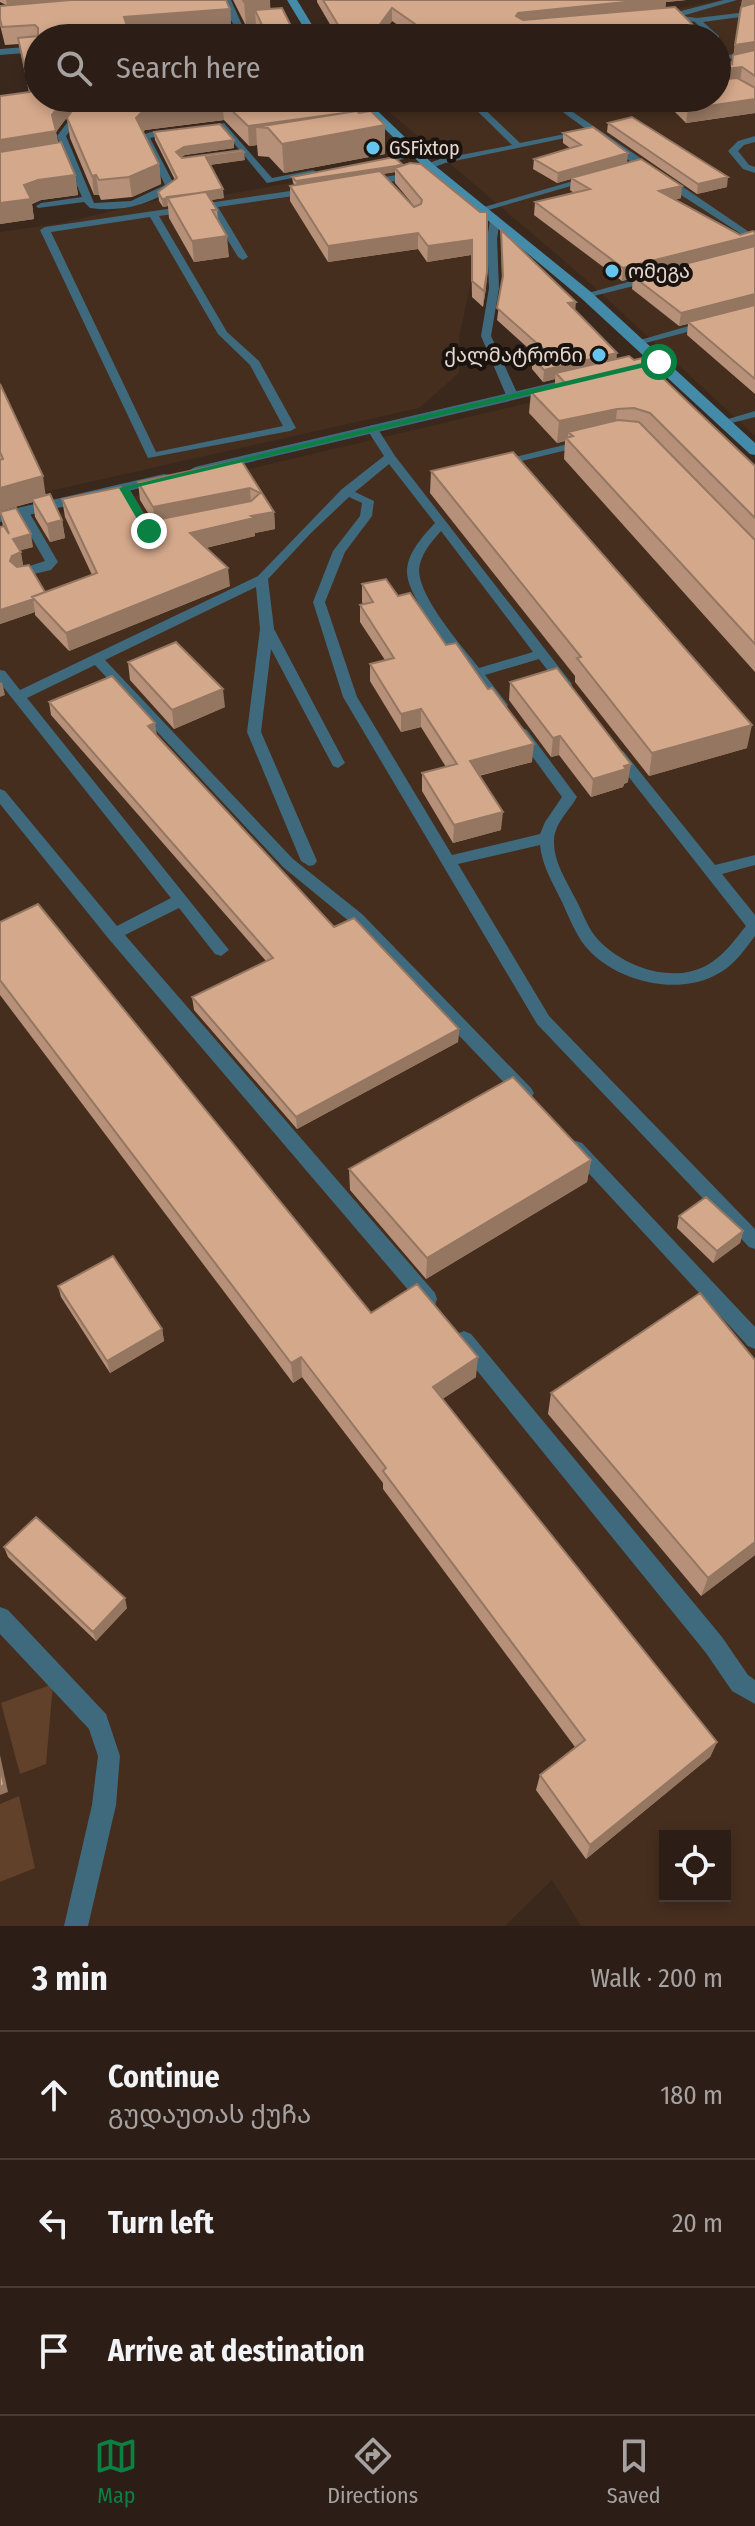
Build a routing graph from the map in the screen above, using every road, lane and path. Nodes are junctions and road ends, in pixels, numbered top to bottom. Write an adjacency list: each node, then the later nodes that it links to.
1 (225, 0): 4 (street); 9 (street)
2 (292, 0): 10 (street)
3 (733, 0): 6 (lane)
4 (208, 1)
5 (755, 13): 8 (lane)
6 (676, 15): 7 (lane); 8 (lane)
7 (661, 17)
8 (697, 20): 11 (lane)
9 (238, 24)
10 (307, 24)
11 (701, 24)
12 (24, 50): 13 (street)
13 (0, 52)
14 (731, 52): 17 (lane)
15 (755, 54): 17 (lane)
16 (731, 56): 17 (lane)
17 (735, 56)
18 (755, 61): 19 (lane)
19 (731, 64)
20 (93, 112): 30 (lane)
21 (372, 112): 29 (street)
22 (483, 112): 26 (lane)
23 (568, 112): 24 (lane)
24 (594, 131): 26 (lane); 34 (lane)
25 (755, 139): 38 (lane)
26 (518, 146): 35 (lane)
27 (262, 151): 28 (lane)
28 (247, 154): 31 (lane); 37 (lane); 42 (lane)
29 (415, 154): 33 (lane); 35 (street)
30 (68, 155): 32 (lane); 42 (lane)
31 (232, 156)
32 (41, 159)
33 (360, 165)
34 (641, 165): 36 (lane); 48 (lane)
35 (429, 166): 40 (lane); 45 (street)
36 (627, 169)
37 (330, 170)
38 (755, 170)
39 (598, 177): 45 (lane)
40 (352, 185)
41 (321, 189): 43 (lane)
42 (88, 199): 44 (lane)
43 (212, 205): 46 (lane); 49 (lane)
44 (41, 206)
45 (482, 209): 47 (street)
46 (153, 214): 46 (lane)
47 (495, 220): 51 (street); 55 (lane)
48 (755, 240)
49 (243, 257)
50 (663, 276): 51 (lane)
51 (586, 295): 53 (street)
52 (721, 320): 53 (lane)
53 (638, 342): 57 (street)
54 (600, 375): 55 (street)
55 (512, 395): 58 (street)
56 (755, 414): 57 (lane)
57 (724, 422): 60 (street)
58 (372, 428): 61 (lane); 65 (street)
59 (601, 439): 62 (lane)
60 (755, 451)
61 (390, 457): 64 (lane); 66 (lane)
62 (485, 465)
63 (425, 479): 64 (lane)
64 (410, 482): 69 (lane)
65 (123, 488): 67 (street); 70 (lane)
66 (346, 492): 72 (lane); 86 (lane)
67 (23, 512): 68 (street); 71 (lane)
68 (0, 517)
69 (441, 524): 74 (lane); 76 (lane)
70 (167, 529)
71 (21, 573)
72 (262, 579): 73 (lane); 75 (lane)
73 (267, 629): 81 (lane); 85 (lane)
74 (542, 654): 76 (lane); 78 (lane)
75 (98, 660): 79 (lane); 92 (lane)
76 (477, 673): 83 (lane)
77 (0, 674): 79 (lane)
78 (570, 691)
79 (18, 697): 88 (lane)
80 (607, 739): 87 (lane)
81 (338, 763)
82 (0, 794): 90 (lane)
83 (547, 838): 86 (lane); 89 (lane)
84 (755, 860): 87 (lane)
85 (309, 861)
86 (448, 861): 94 (lane)
87 (711, 871): 89 (lane)
88 (181, 900): 90 (lane); 91 (lane)
89 (755, 926)
90 (114, 934): 97 (lane)
91 (221, 950)
92 (534, 1104)
93 (566, 1137): 95 (lane)
94 (755, 1241)
95 (755, 1340)
96 (0, 1618): 98 (lane)
97 (755, 1693)
98 (76, 1926)

